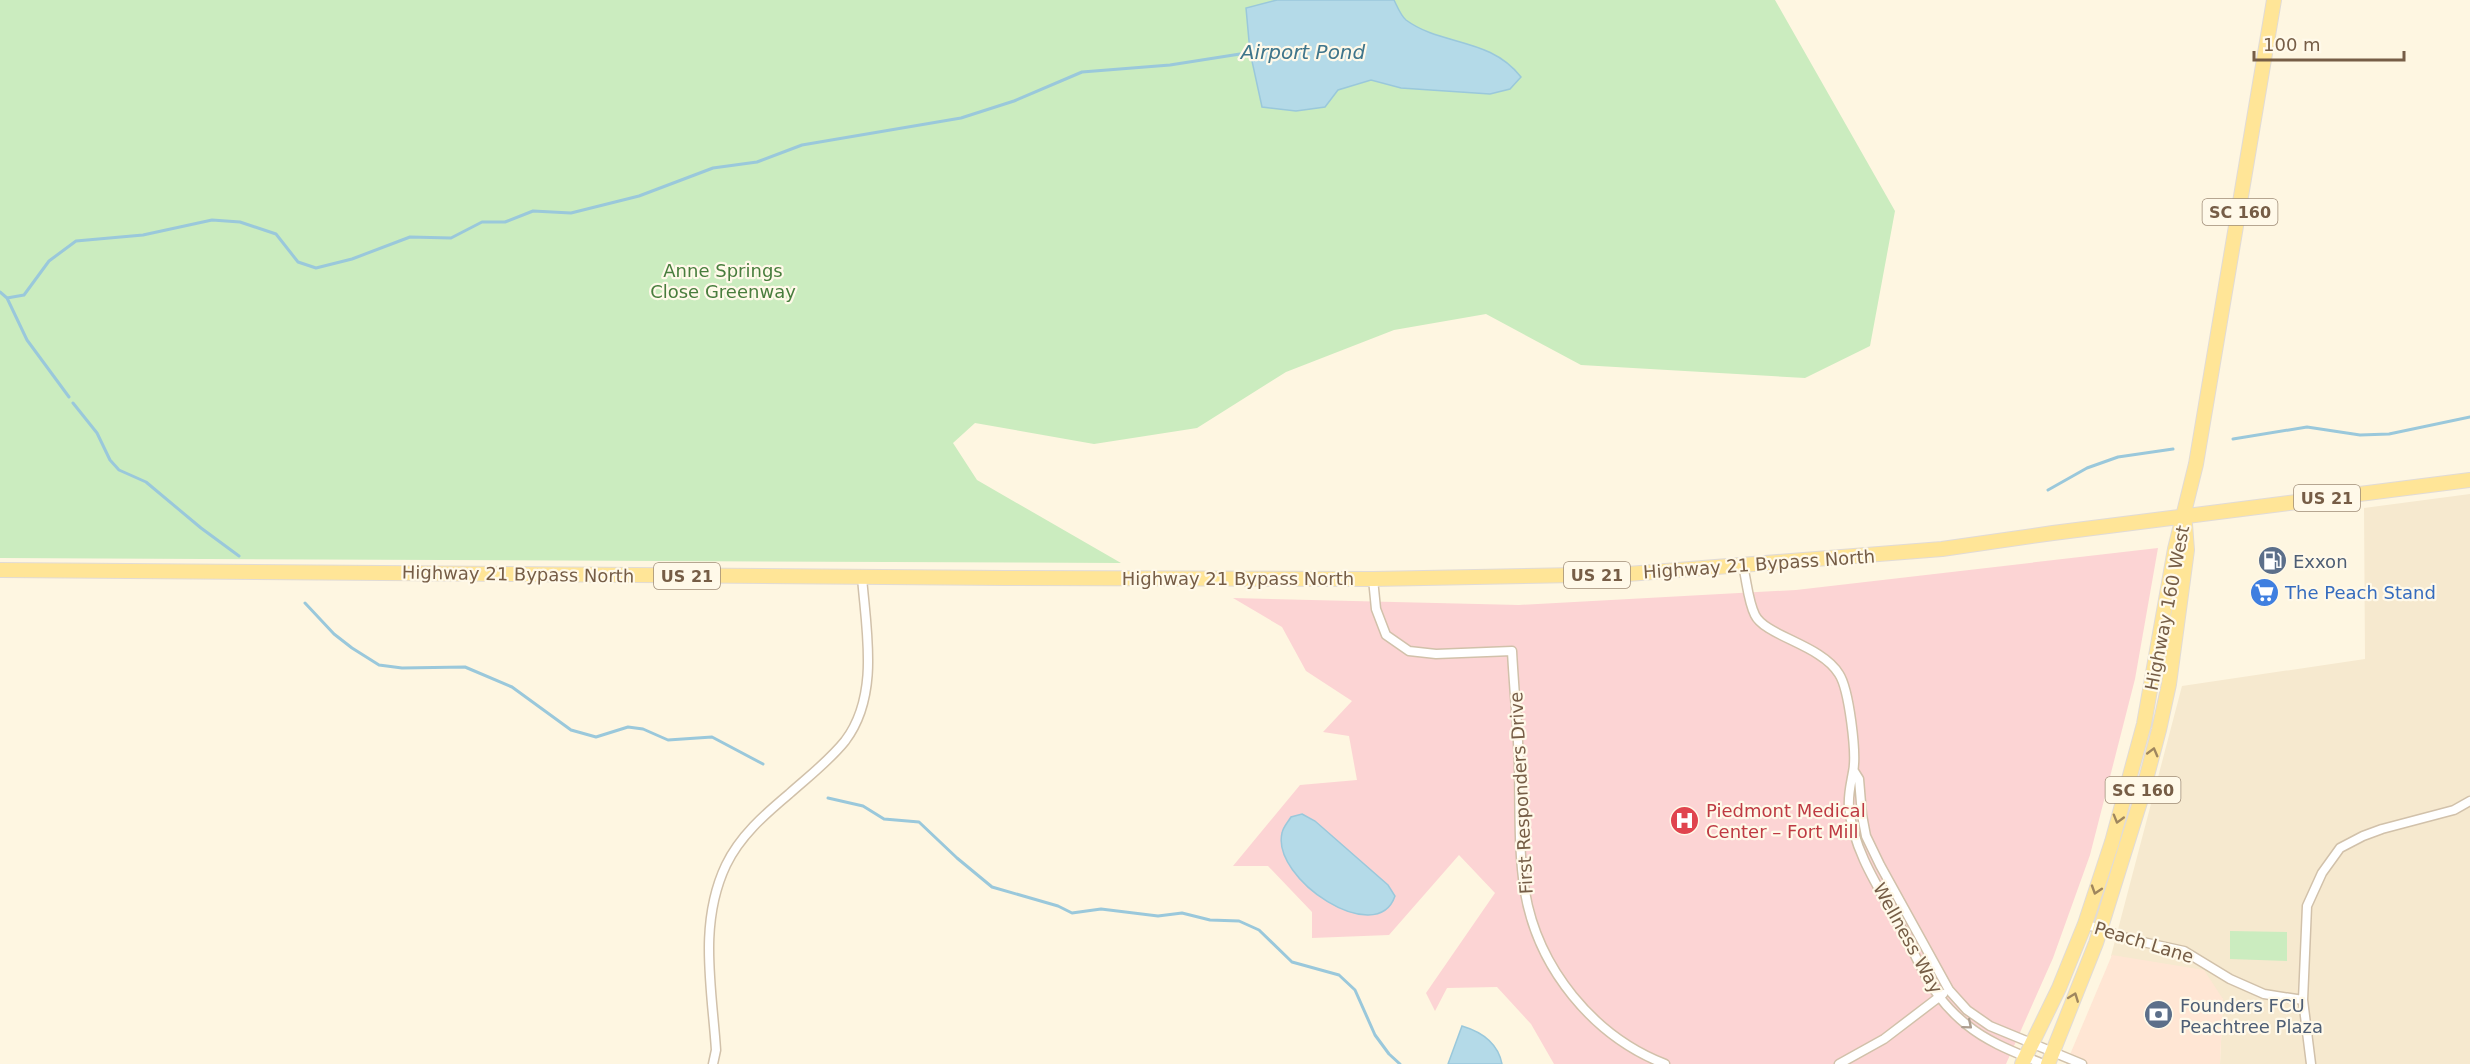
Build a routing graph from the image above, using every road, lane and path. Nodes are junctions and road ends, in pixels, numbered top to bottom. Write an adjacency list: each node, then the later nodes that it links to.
1 (2274, 0): 3 (main road, SC 160 / SC 160)
2 (2470, 480): 3 (main road, Highway 21 Bypass North / US 21)
3 (2184, 516): 4 (main road, Highway 21 Bypass North / US 21); 12 (main road, Highway 160 West / SC 160, one-way to 12); 13 (main road, Highway 160 West / SC 160, one-way to 3)
4 (1743, 566): 7 (main road, Highway 21 Bypass North / US 21); 8 (street, Wellness Way)
5 (0, 570): 6 (main road, Highway 21 Bypass North / US 21)
6 (862, 577): 7 (main road, Highway 21 Bypass North / US 21); 17 (street)
7 (1373, 579): 21 (street, First Responders Drive)
8 (1854, 771): 10 (street, Wellness Way); 11 (street, Wellness Way)
9 (2470, 801): 16 (street)
10 (1880, 865): 11 (street); 14 (street, Wellness Way)
11 (1870, 870): 15 (street, Wellness Way)
12 (2085, 924): 13 (street, Peach Lane); 18 (main road, Highway 160 West / SC 160)
13 (2100, 929): 16 (street, Peach Lane); 18 (main road, Highway 160 West / SC 160, one-way to 13)
14 (1949, 990): 15 (street); 18 (street, Wellness Way)
15 (1940, 997): 18 (street, Wellness Way, one-way to 18); 22 (street)
16 (2302, 1000): 24 (street)
17 (716, 1050): 19 (street); 20 (street)
18 (2037, 1056): 23 (street)
19 (713, 1064)
20 (719, 1064)
21 (1665, 1064)
22 (1839, 1064)
23 (2082, 1064)
24 (2311, 1064)

